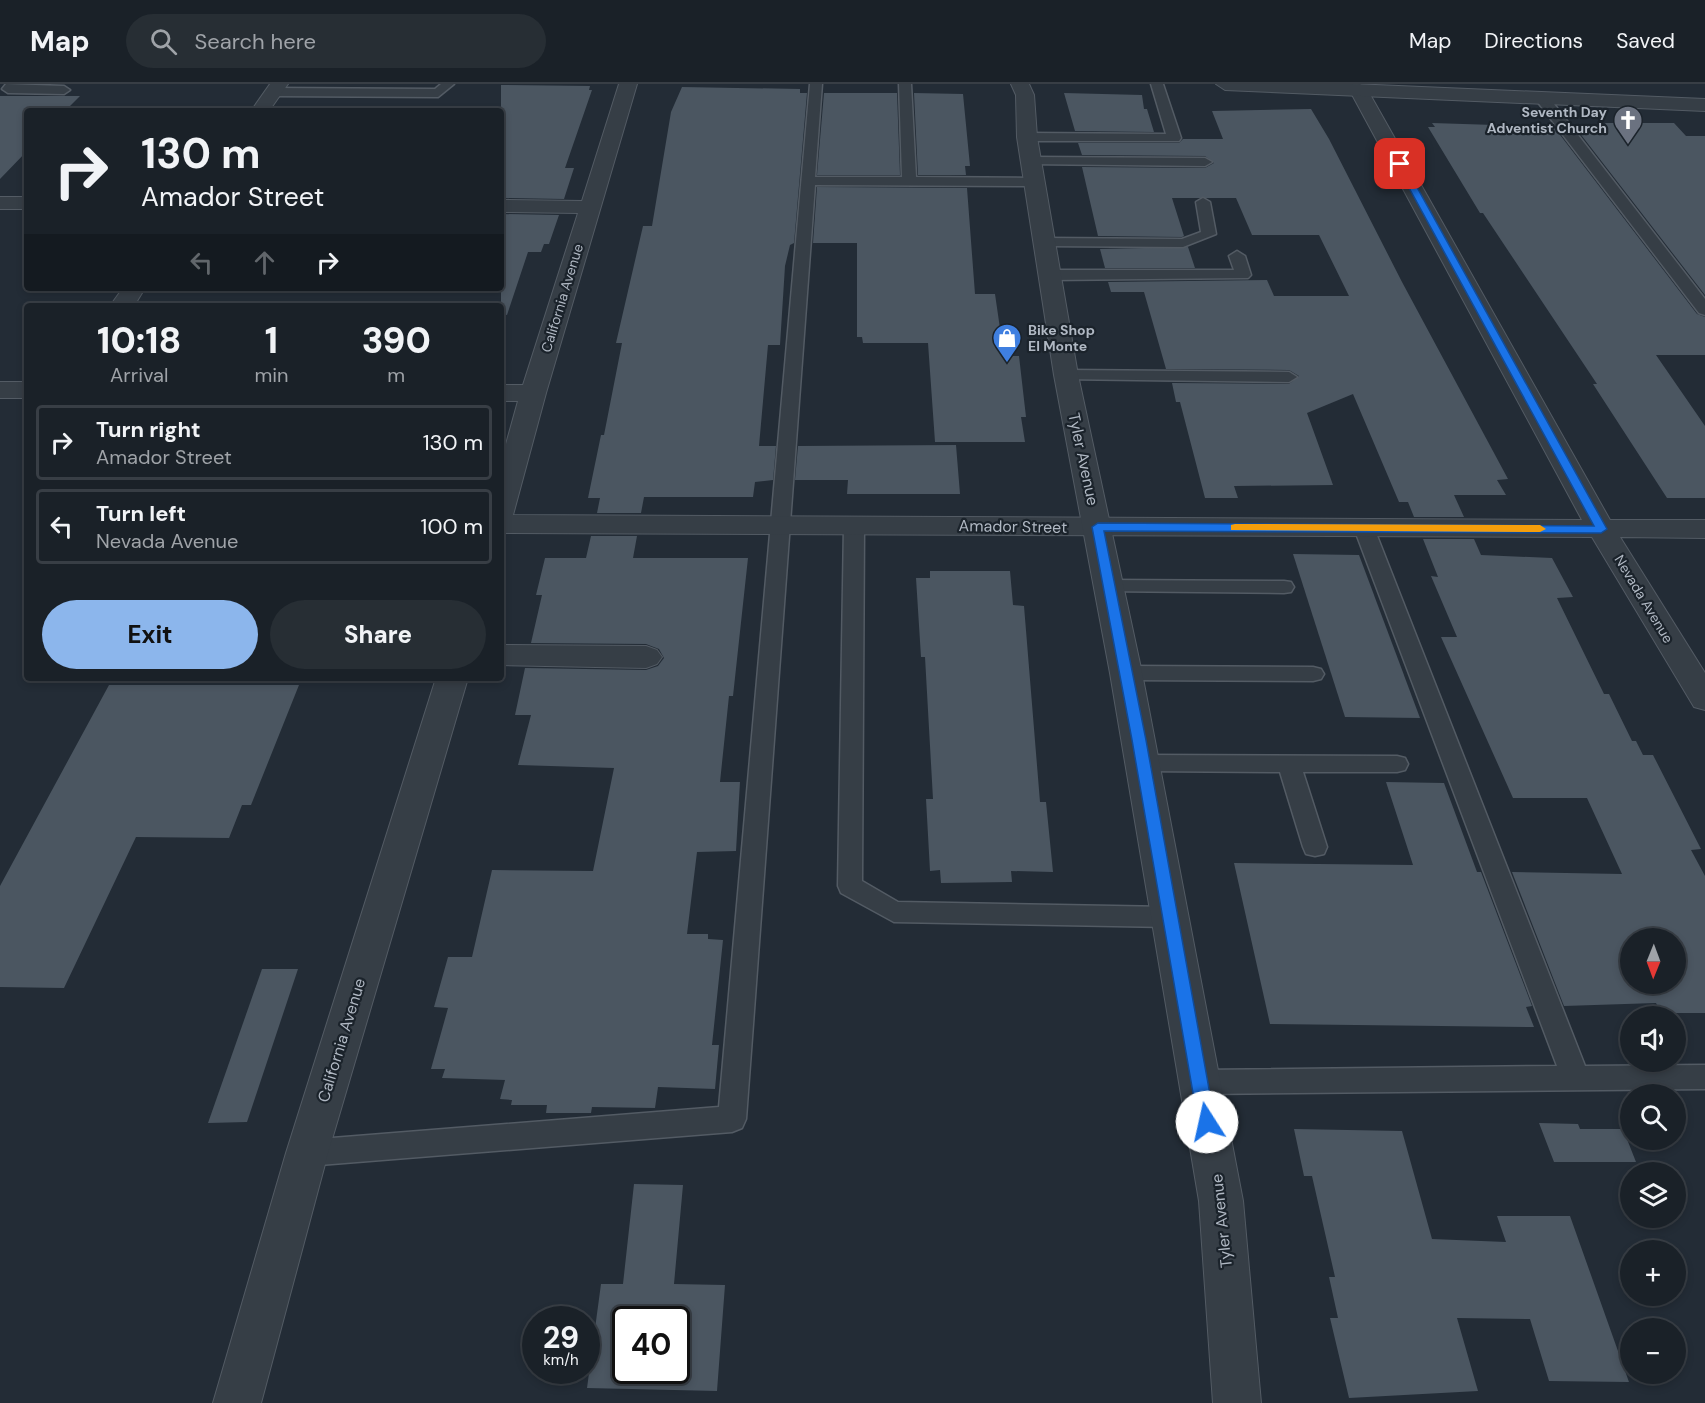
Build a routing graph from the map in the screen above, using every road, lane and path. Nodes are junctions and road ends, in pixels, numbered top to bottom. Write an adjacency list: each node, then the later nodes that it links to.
1 (13, 84): 11 (lane)
2 (448, 84): 9 (lane)
3 (628, 84): 23 (street, California Avenue)
4 (816, 84): 17 (lane)
5 (905, 84): 18 (lane)
6 (1020, 84): 15 (street, Tyler Avenue)
7 (1157, 84): 15 (lane)
8 (1225, 84): 10 (street)
9 (276, 88): 14 (street)
10 (1359, 89): 12 (street); 40 (street, Nevada Avenue)
11 (64, 90)
12 (1542, 98): 13 (street); 27 (lane)
13 (1705, 105)
14 (262, 108)
15 (1030, 160): 16 (lane); 18 (lane); 24 (street, Tyler Avenue)
16 (1205, 162)
17 (808, 181): 18 (lane); 36 (lane)
18 (909, 181)
19 (1203, 202): 24 (lane)
20 (0, 203): 21 (street)
21 (24, 203)
22 (504, 206): 23 (street)
23 (590, 207): 33 (street, California Avenue)
24 (1045, 242): 26 (street, Tyler Avenue)
25 (1237, 256): 26 (lane)
26 (1049, 275): 28 (street, Tyler Avenue)
27 (1705, 310)
28 (1066, 375): 29 (lane); 38 (street, Tyler Avenue)
29 (1289, 377)
30 (0, 390): 31 (street)
31 (24, 390)
32 (504, 393): 33 (street)
33 (533, 393): 34 (street, California Avenue)
34 (504, 501)
35 (504, 524): 36 (street, Amador Street)
36 (782, 524): 37 (street, Amador Street); 58 (lane)
37 (854, 525): 38 (street, Amador Street); 54 (lane)
38 (1098, 527): 39 (street, Amador Street); 42 (street, Tyler Avenue)
39 (1364, 528): 40 (street, Amador Street); 56 (lane)
40 (1601, 529): 41 (street, Amador Street); 49 (street, Nevada Avenue)
41 (1705, 529)
42 (1107, 586): 43 (lane); 46 (street, Tyler Avenue)
43 (1284, 587)
44 (504, 655): 45 (street)
45 (646, 657)
46 (1126, 673): 47 (lane); 50 (street, Tyler Avenue)
47 (1313, 674)
48 (451, 681): 58 (street, California Avenue)
49 (1705, 699)
50 (1143, 762): 51 (lane); 54 (street, Tyler Avenue)
51 (1289, 763): 52 (lane); 53 (lane)
52 (1396, 764)
53 (1315, 848)
54 (1169, 917): 57 (street, Tyler Avenue)
55 (1705, 1077): 56 (lane)
56 (1576, 1079): 57 (lane)
57 (1200, 1082): 60 (street, Tyler Avenue)
58 (307, 1153): 59 (street, California Avenue)
59 (237, 1403)
60 (1237, 1403)

